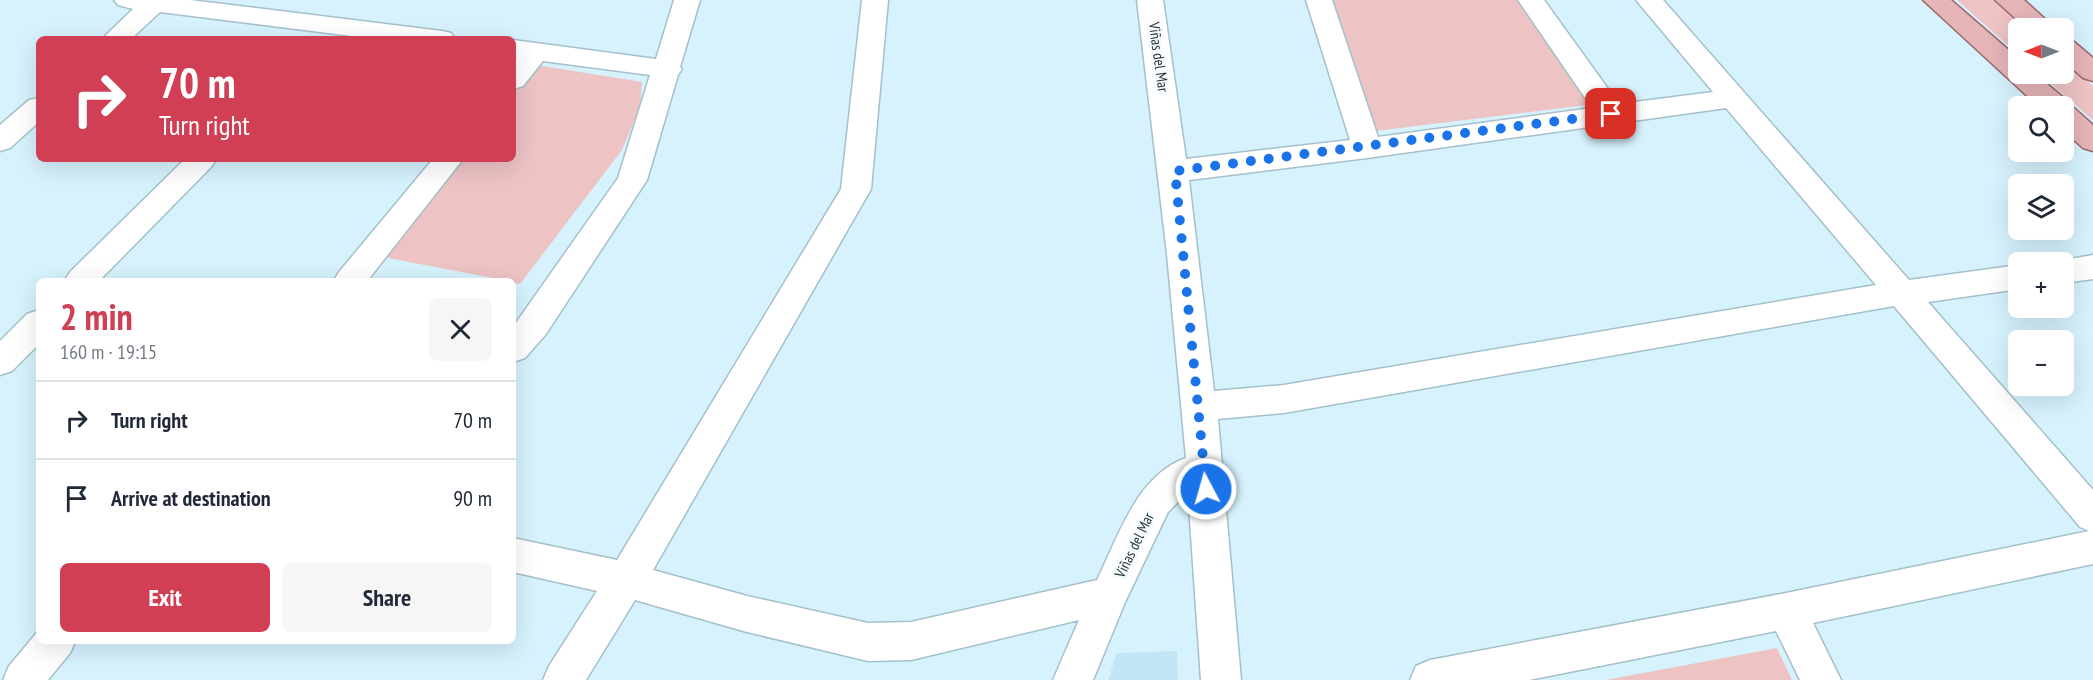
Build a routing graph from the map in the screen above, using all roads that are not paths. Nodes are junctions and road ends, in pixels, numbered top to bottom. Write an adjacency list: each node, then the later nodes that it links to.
1 (127, 0): 10 (street)
2 (687, 0): 17 (street)
3 (875, 0): 45 (street)
4 (1150, 0): 30 (street, Viñas del Mar)
5 (1319, 0): 27 (street)
6 (1531, 0): 23 (street)
7 (1649, 0): 21 (street)
8 (1936, 0): 20 (main road)
9 (2008, 0): 11 (main road)
10 (157, 2): 12 (street); 13 (street)
11 (2030, 18)
12 (328, 32): 14 (street)
13 (118, 36)
14 (393, 36)
15 (525, 49): 17 (street); 18 (street)
16 (2074, 56): 19 (main road)
17 (668, 69): 38 (street)
18 (516, 72)
19 (2093, 72)
20 (2044, 96)
21 (1733, 98): 23 (street); 36 (street)
22 (36, 109): 25 (street)
23 (1611, 114): 27 (street)
24 (2074, 124): 26 (main road)
25 (4, 134)
26 (2093, 141)
27 (1367, 148): 30 (street)
28 (199, 162): 33 (street)
29 (447, 162): 34 (street)
30 (1175, 171): 40 (street, Viñas del Mar)
31 (2093, 267): 32 (street)
32 (2074, 270)
33 (83, 278)
34 (352, 278)
35 (2008, 278): 36 (street)
36 (1901, 293): 40 (street); 42 (street)
37 (36, 326): 39 (street)
38 (516, 346)
39 (0, 362)
40 (1197, 407): 41 (street, Viñas del Mar)
41 (1204, 467): 46 (street, Viñas del Mar); 52 (street)
42 (2093, 516)
43 (2093, 547): 47 (street)
44 (516, 556): 45 (street)
45 (626, 579): 46 (street); 50 (street)
46 (1109, 595): 51 (street, Viñas del Mar)
47 (1785, 611): 53 (street); 54 (street)
48 (53, 644): 49 (street)
49 (24, 680)
50 (563, 680)
51 (1073, 680)
52 (1221, 680)
53 (1430, 680)
54 (1821, 680)

